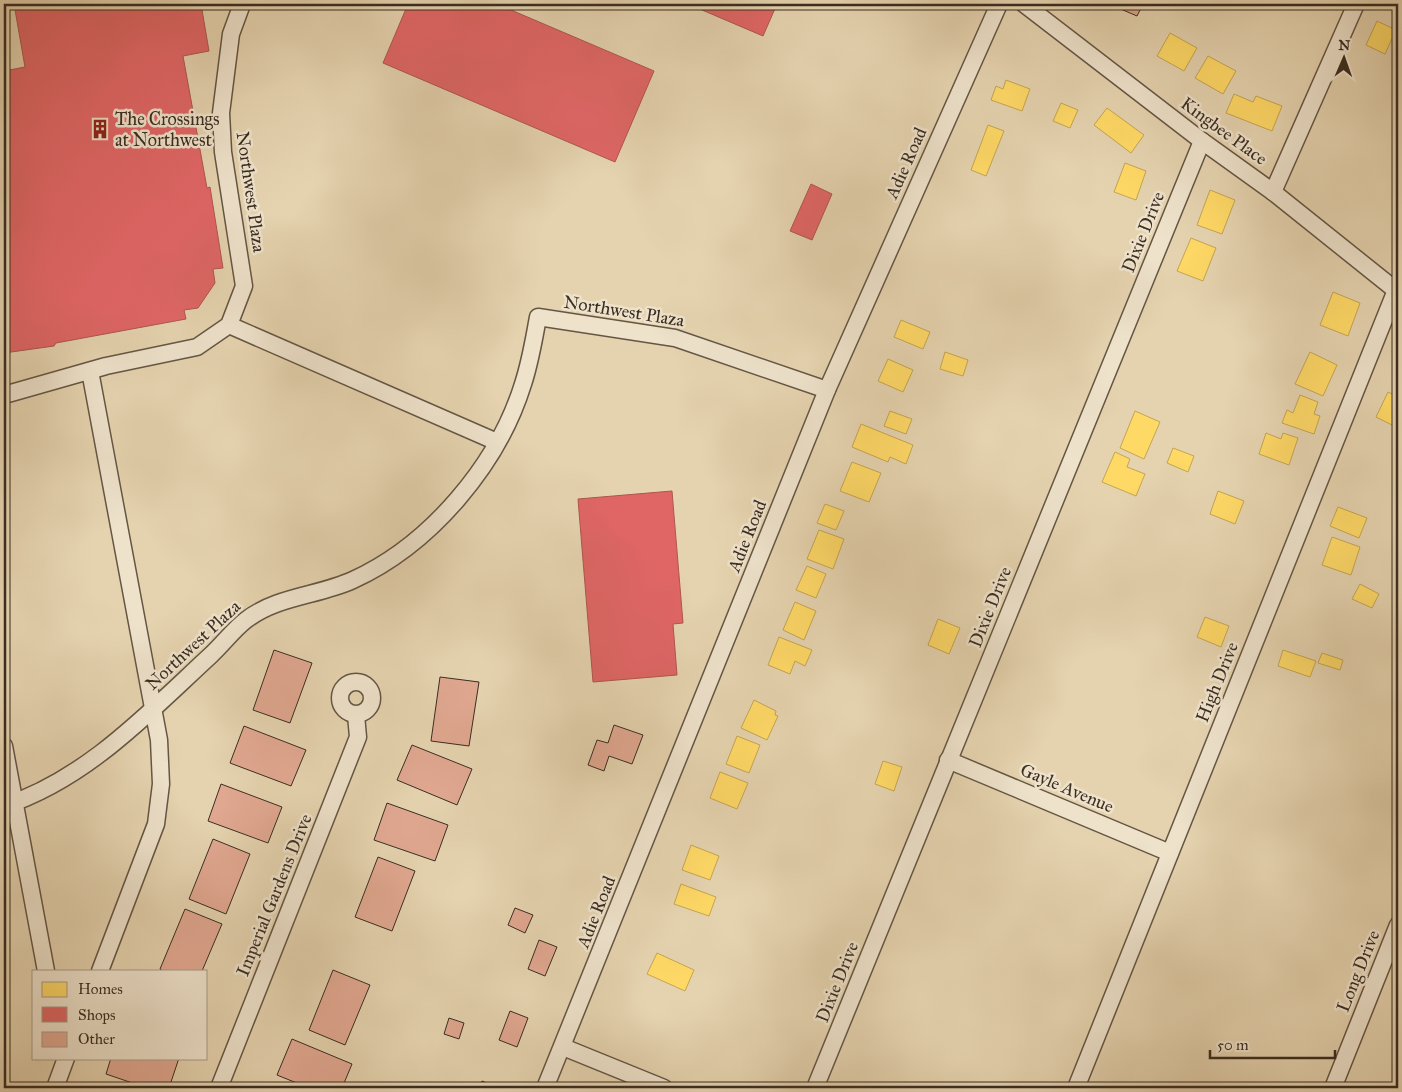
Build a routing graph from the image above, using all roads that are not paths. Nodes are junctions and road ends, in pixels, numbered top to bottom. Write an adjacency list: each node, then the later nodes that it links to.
1 (242, 4): 8 (street, Northwest Plaza)
2 (998, 4): 10 (street, Adie Road)
3 (1024, 4): 5 (street, Kingbee Place)
4 (1356, 4): 6 (street)
5 (1202, 141): 6 (street, Kingbee Place); 16 (street, Dixie Drive)
6 (1273, 192): 7 (street, Kingbee Place)
7 (1397, 291): 18 (street, High Drive)
8 (229, 325): 9 (street); 12 (street)
9 (90, 371): 11 (street); 13 (street, Northwest Plaza)
10 (827, 390): 12 (street, Northwest Plaza); 22 (street, Adie Road)
11 (4, 395)
12 (497, 442): 13 (street, Northwest Plaza)
13 (153, 710): 17 (street, Northwest Plaza); 21 (street, Northwest Plaza)
14 (356, 715): 25 (street, Imperial Gardens Drive)
15 (4, 746): 17 (street)
16 (948, 760): 18 (street, Gayle Avenue); 28 (street, Dixie Drive)
17 (9, 804): 20 (street)
18 (1170, 853): 29 (street, High Drive)
19 (1398, 925): 30 (street, Long Drive)
20 (46, 970)
21 (100, 970)
22 (563, 1047): 26 (street, Adie Road); 27 (street)
23 (64, 1061): 24 (street)
24 (55, 1088)
25 (219, 1088)
26 (546, 1088)
27 (664, 1088)
28 (815, 1088)
29 (1076, 1088)
30 (1332, 1088)

